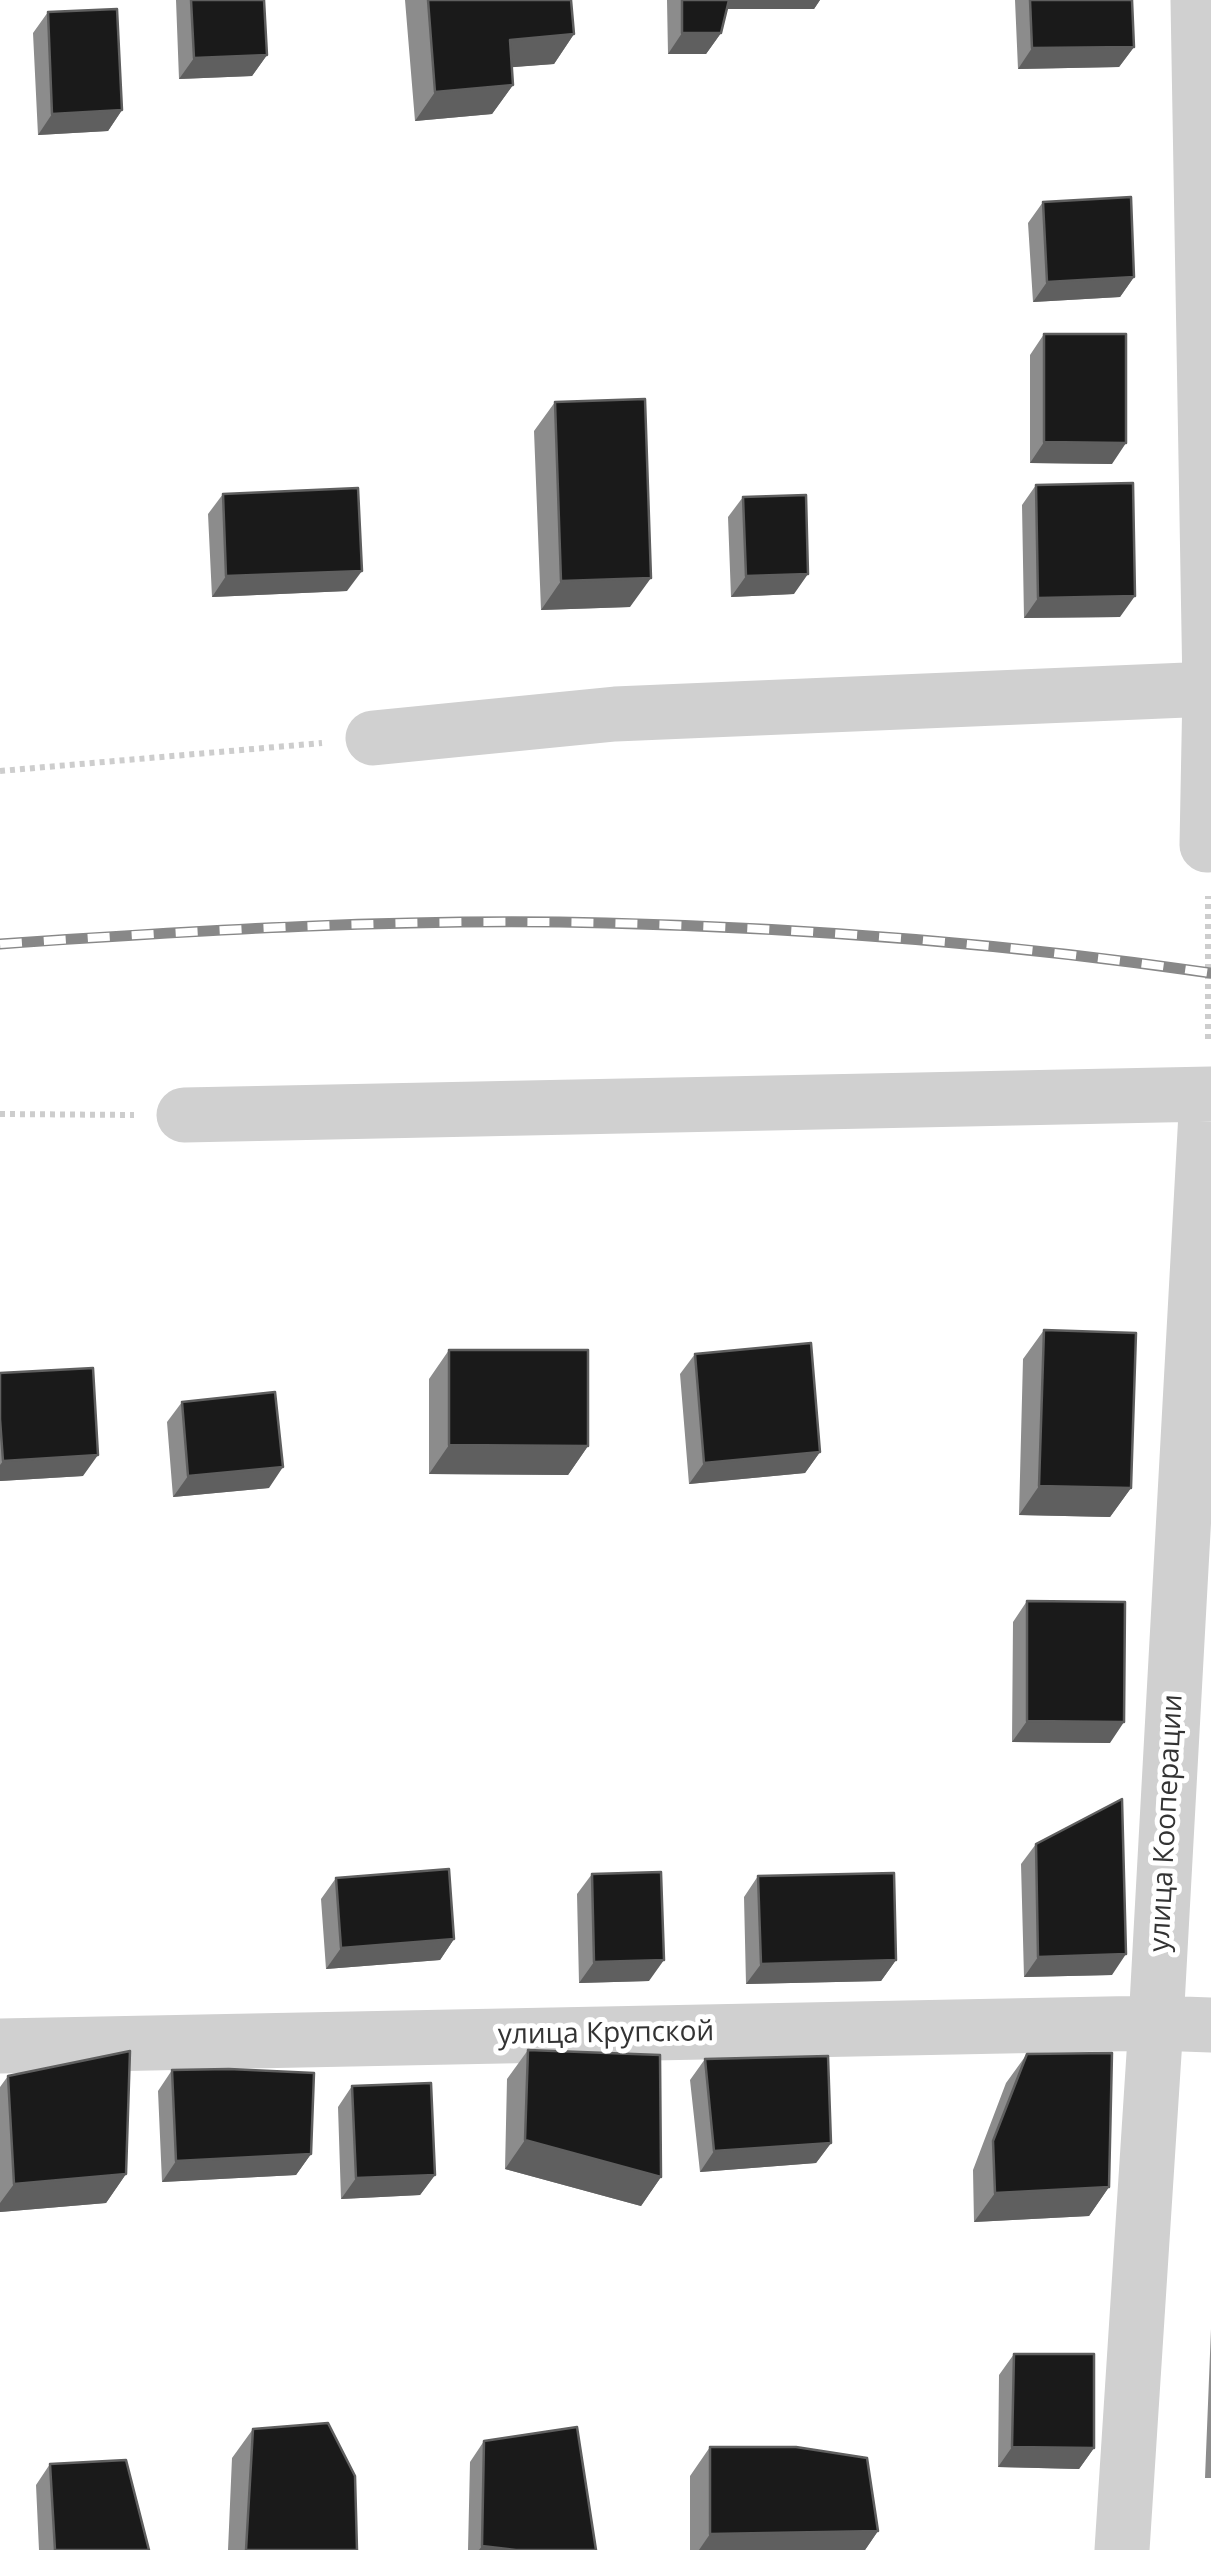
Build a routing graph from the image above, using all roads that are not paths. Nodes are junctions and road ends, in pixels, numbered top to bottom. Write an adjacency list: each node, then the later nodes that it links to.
1 (1198, 0): 2 (street)
2 (1211, 690): 3 (street); 4 (street)
3 (373, 738)
4 (1207, 845)
5 (1209, 1095): 6 (street); 7 (street, улица Кооперации)
6 (184, 1116)
7 (1156, 2023): 8 (street, улица Крупской); 9 (street, улица Крупской); 10 (street, улица Кооперации)
8 (1211, 2025)
9 (0, 2046)
10 (1122, 2550)

